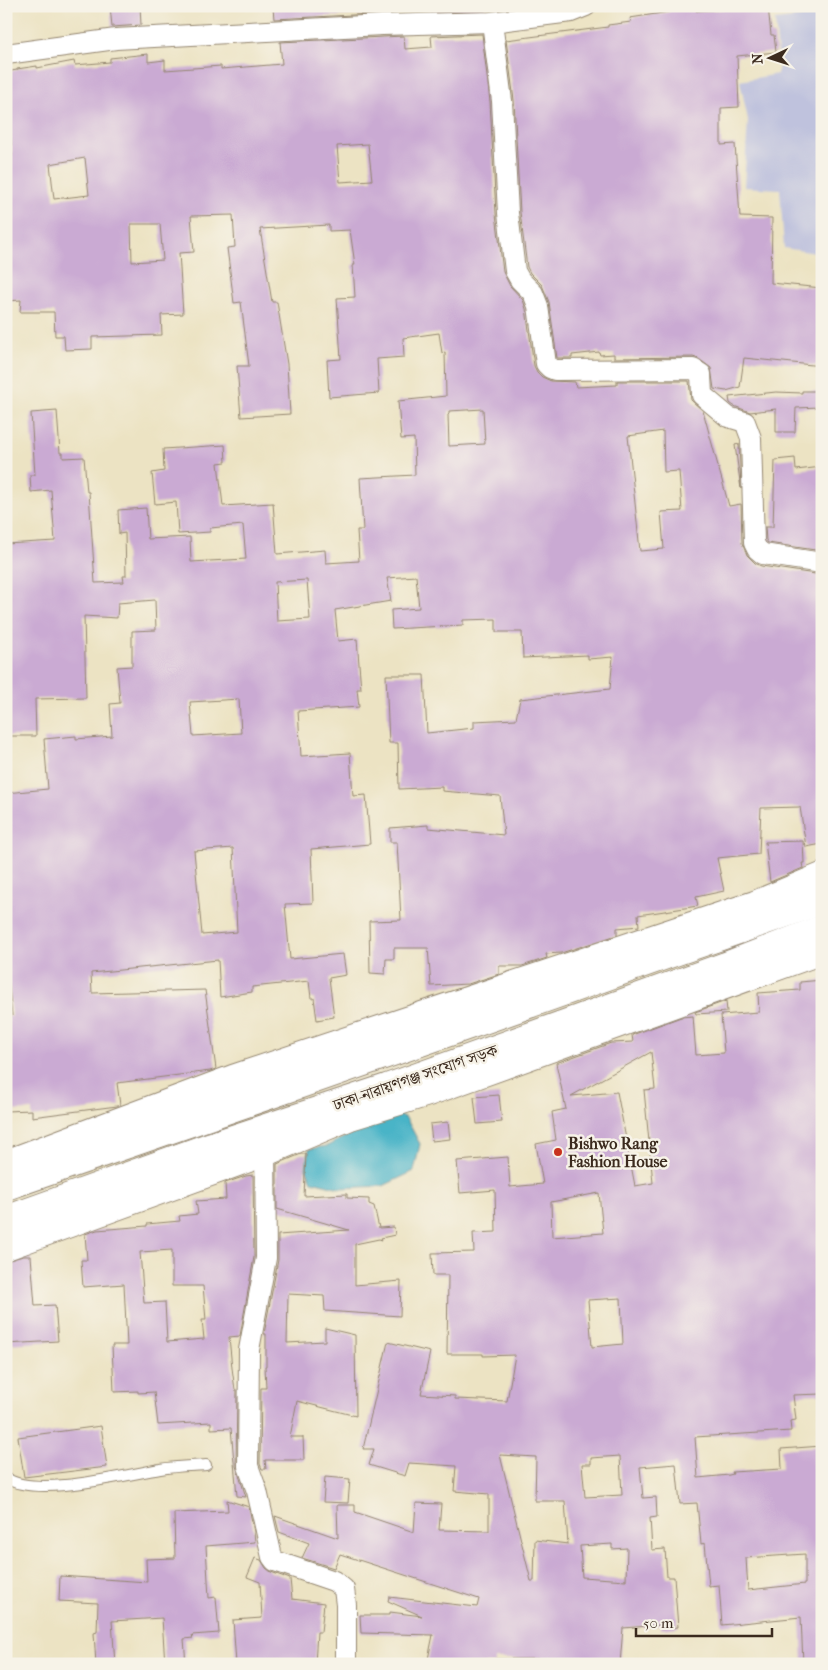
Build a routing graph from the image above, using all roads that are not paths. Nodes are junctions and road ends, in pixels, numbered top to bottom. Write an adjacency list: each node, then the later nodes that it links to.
1 (586, 6): 2 (street)
2 (492, 22): 3 (street); 4 (street)
3 (6, 54)
4 (822, 563)
5 (822, 877): 7 (main road)
6 (822, 900): 9 (main road, ঢাকা-নারায়ণগঞ্জ সংযোগ সড়ক)
7 (712, 929): 9 (main road, ঢাকা-নারায়ণগঞ্জ সংযোগ সড়ক); 13 (main road); 14 (main road, ঢাকা-নারায়ণগঞ্জ সংযোগ সড়ক)
8 (822, 929): 9 (main road, ঢাকা-নারায়ণগঞ্জ সংযোগ সড়ক)
9 (766, 935): 11 (main road, ঢাকা-নারায়ণগঞ্জ সংযোগ সড়ক)
10 (822, 950): 11 (main road)
11 (729, 974): 12 (main road, ঢাকা-নারায়ণগঞ্জ সংযোগ সড়ক)
12 (265, 1140): 15 (main road, ঢাকা-নারায়ণগঞ্জ সংযোগ সড়ক); 16 (main road); 19 (street)
13 (6, 1164)
14 (6, 1186)
15 (6, 1220)
16 (6, 1246)
17 (206, 1465): 18 (lane)
18 (6, 1478)
19 (346, 1664)

